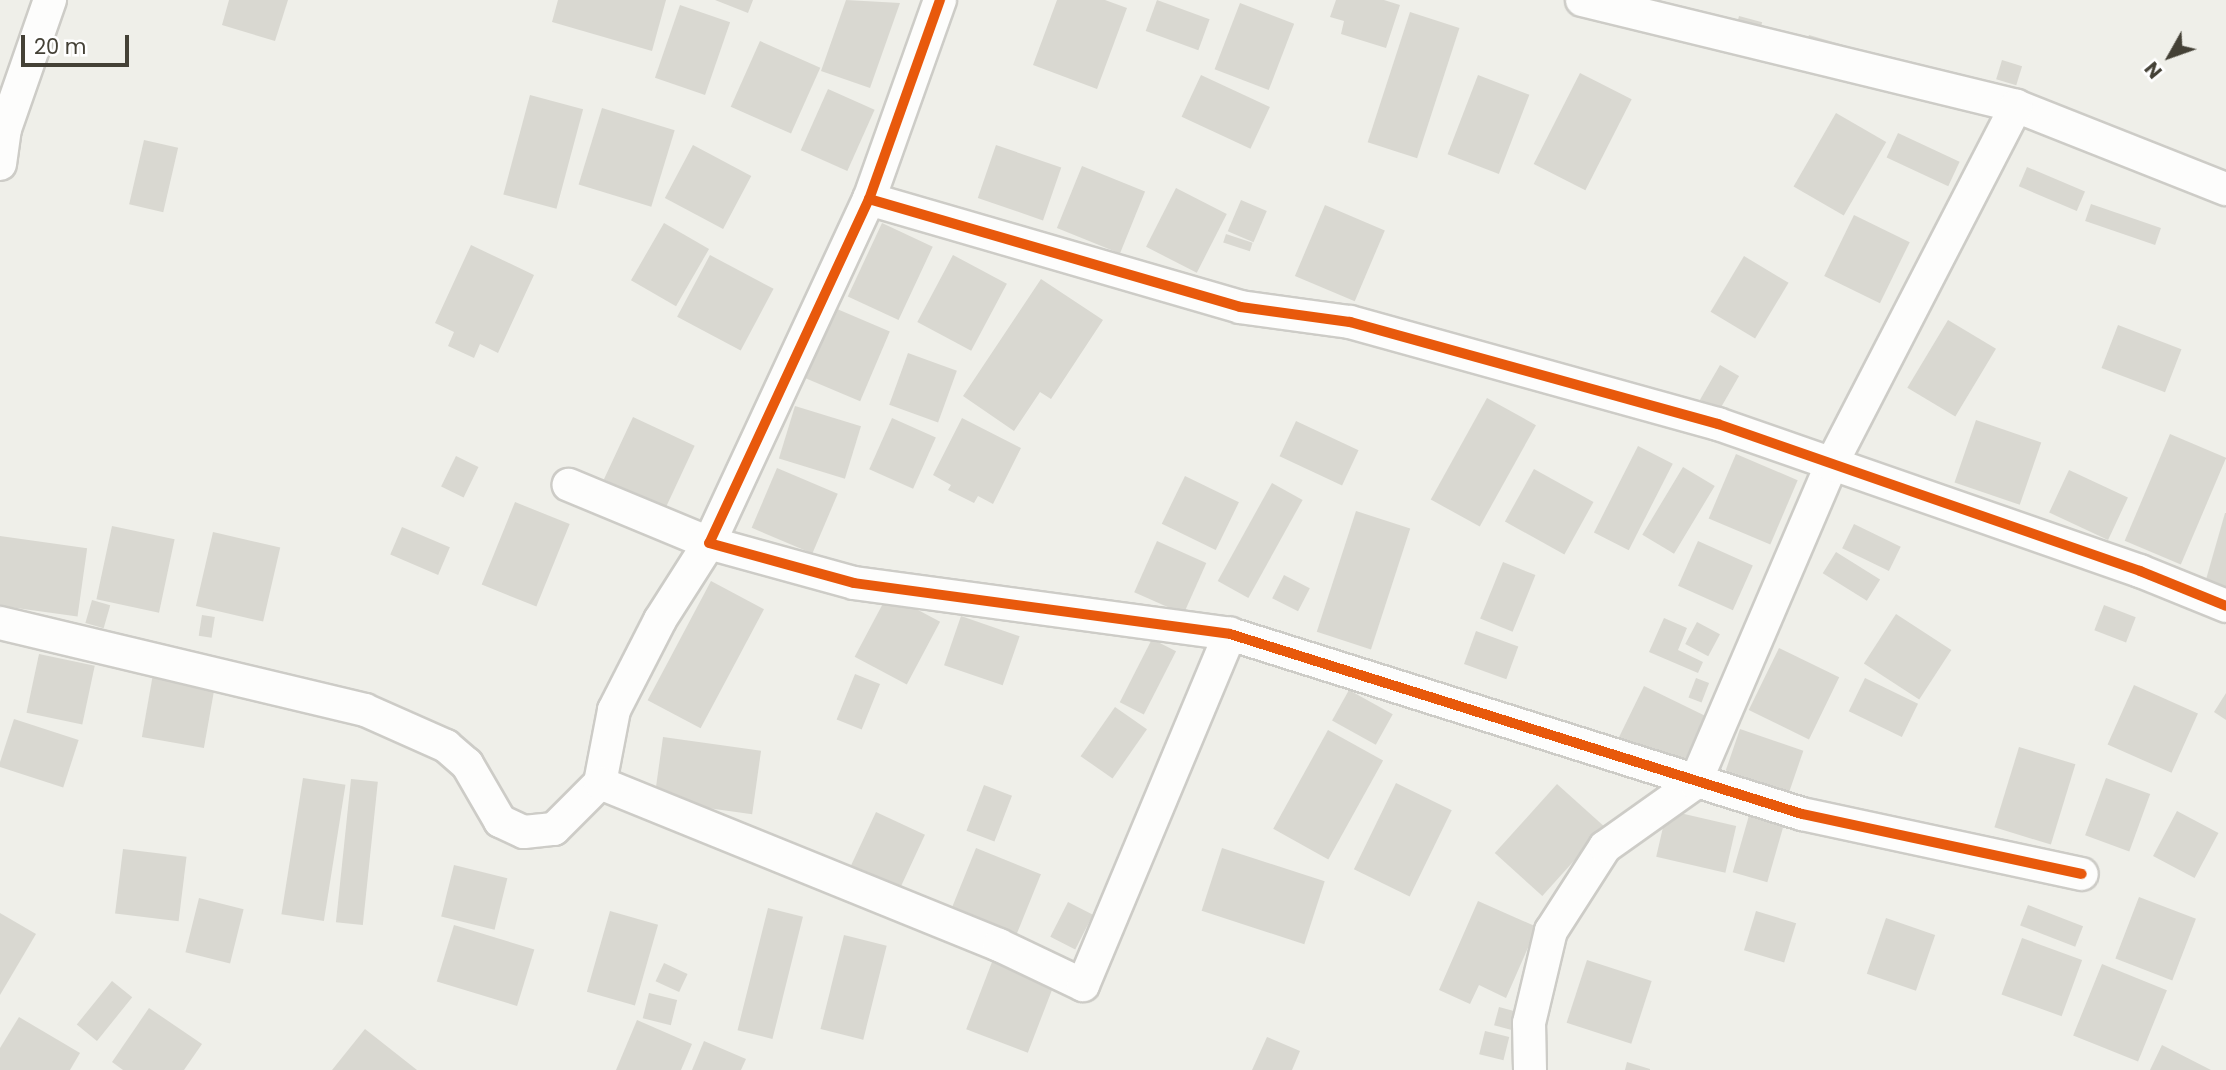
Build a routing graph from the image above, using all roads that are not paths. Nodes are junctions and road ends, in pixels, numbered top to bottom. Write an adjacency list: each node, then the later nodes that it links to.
1 (50, 0): 5 (street)
2 (940, 0): 8 (street)
3 (1582, 0): 4 (street)
4 (2016, 106): 7 (street); 9 (street)
5 (3, 129): 6 (street)
6 (0, 164)
7 (2226, 189)
8 (869, 199): 9 (street); 11 (street)
9 (1831, 465): 12 (street); 16 (street)
10 (569, 485): 11 (street)
11 (709, 543): 14 (street); 15 (street)
12 (2226, 606)
13 (0, 623): 15 (street)
14 (1230, 634): 15 (street); 16 (street)
15 (600, 783)
16 (1695, 783): 17 (street); 18 (street)
17 (2082, 874)
18 (1530, 1070)

